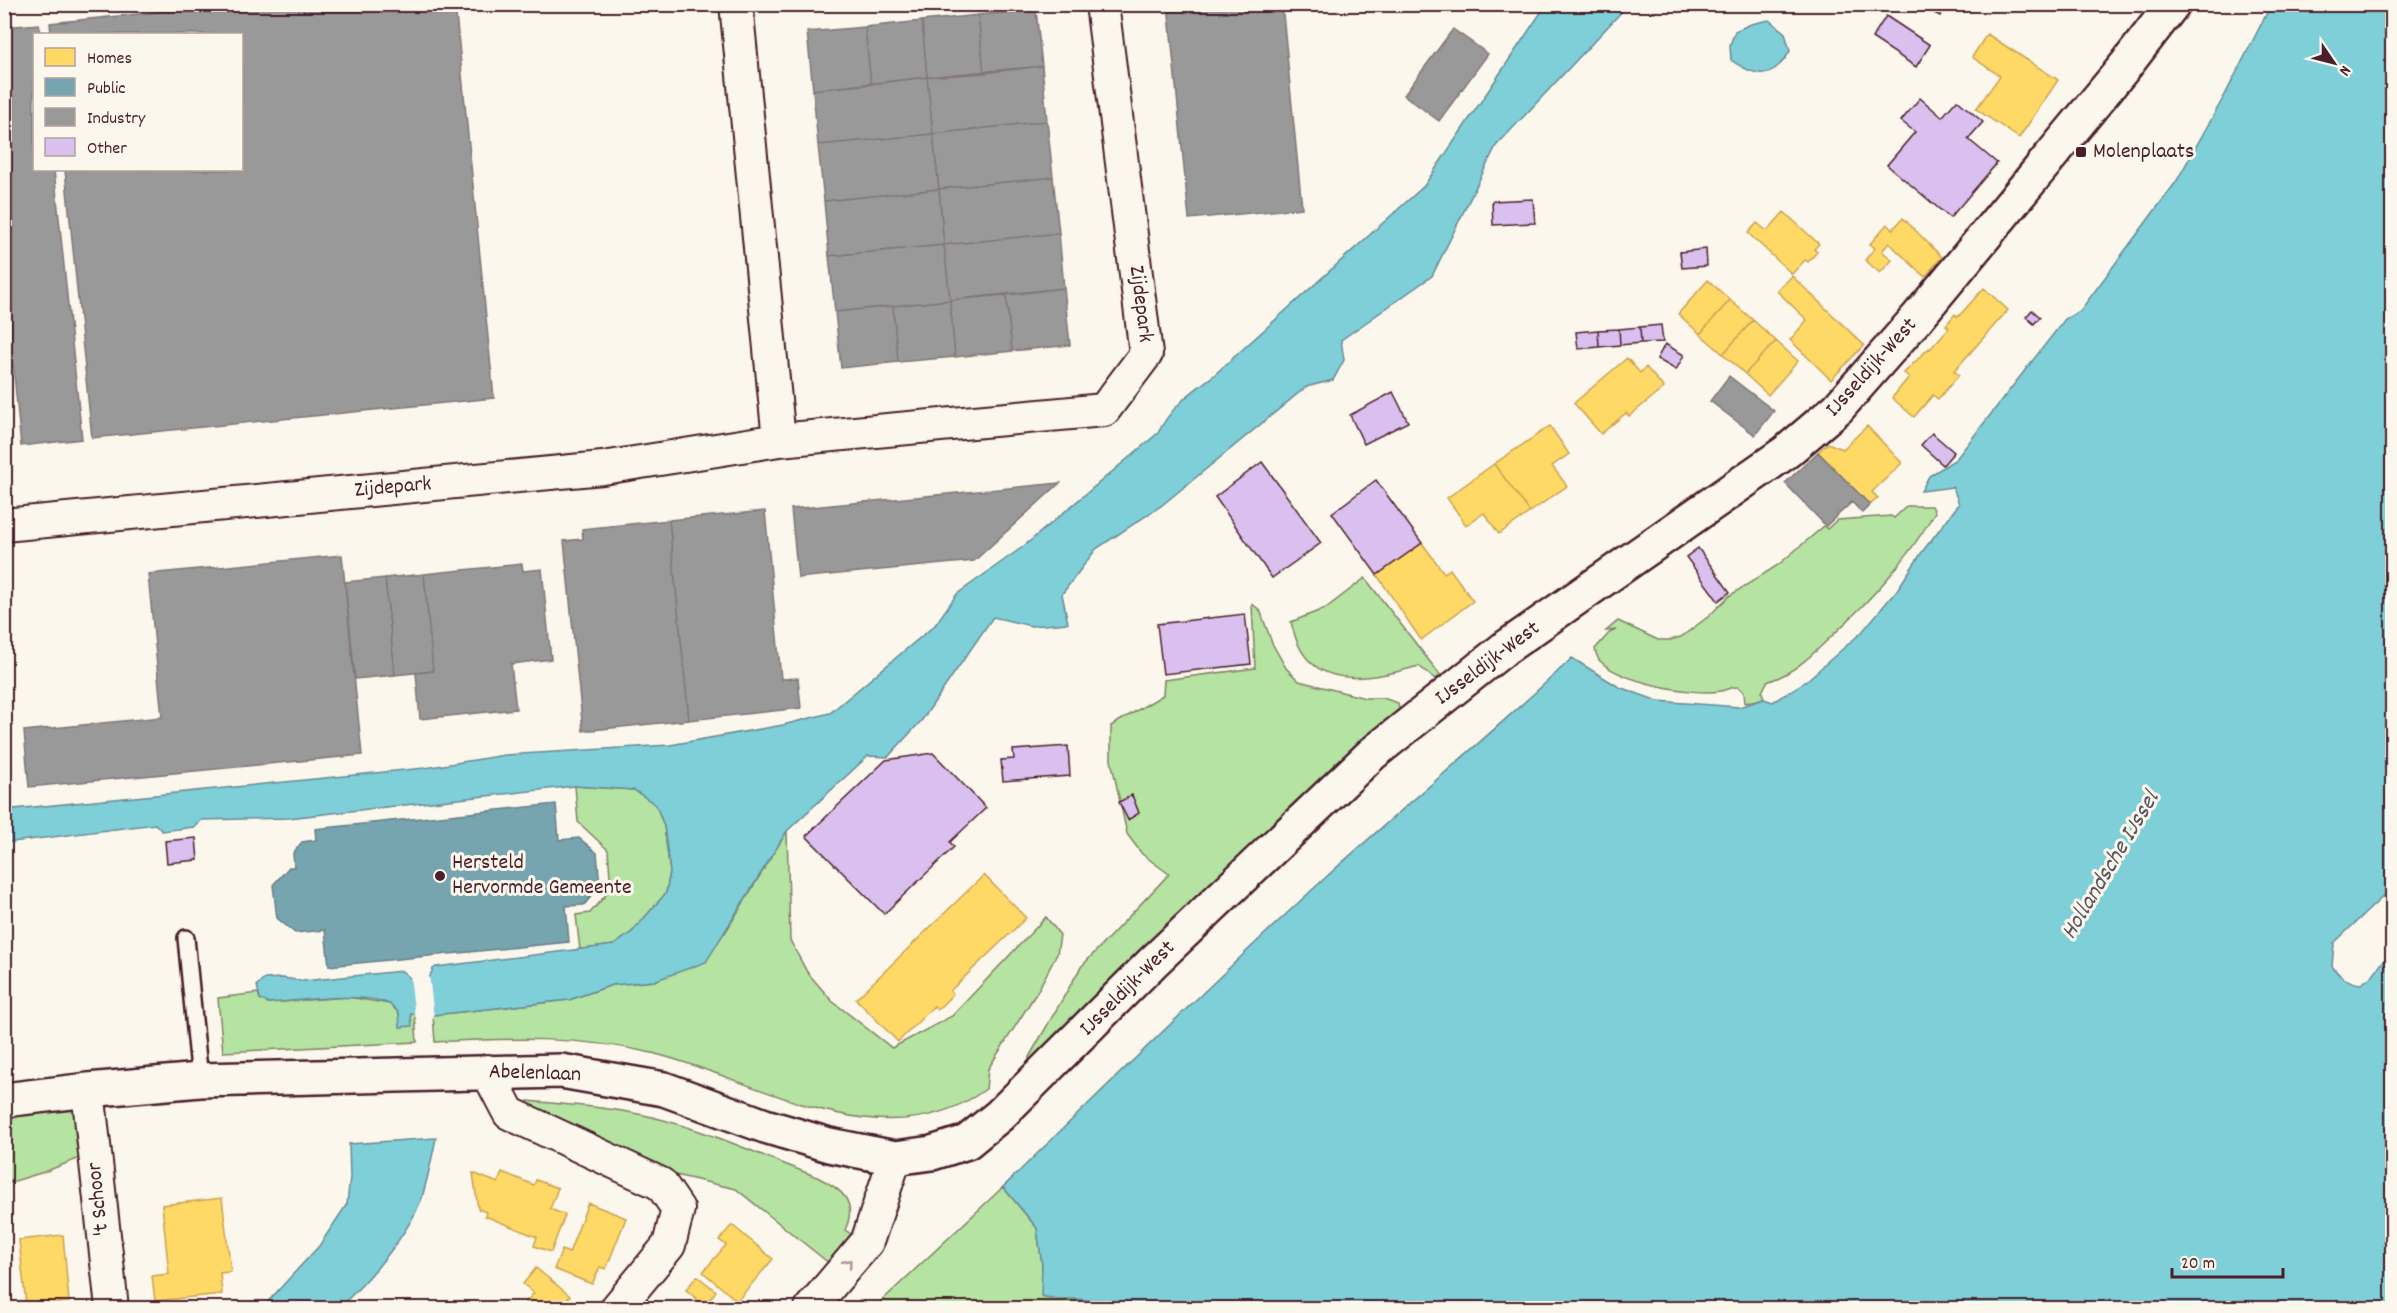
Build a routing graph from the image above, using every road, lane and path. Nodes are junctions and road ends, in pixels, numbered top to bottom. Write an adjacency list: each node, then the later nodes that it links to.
1 (736, 4): 4 (street)
2 (1102, 4): 4 (street, Zijdepark)
3 (2173, 4): 11 (street, IJsseldijk-West)
4 (779, 440): 5 (street, Zijdepark)
5 (4, 525)
6 (186, 938): 8 (lane)
7 (487, 1071): 8 (street, Abelenlaan); 11 (street, Abelenlaan); 13 (street)
8 (200, 1080): 9 (street, Abelenlaan)
9 (88, 1090): 10 (street, Abelenlaan); 12 (street, 't Schoor)
10 (4, 1100)
11 (895, 1158): 14 (street, one-way to 11)
12 (112, 1308)
13 (617, 1308)
14 (811, 1308)

